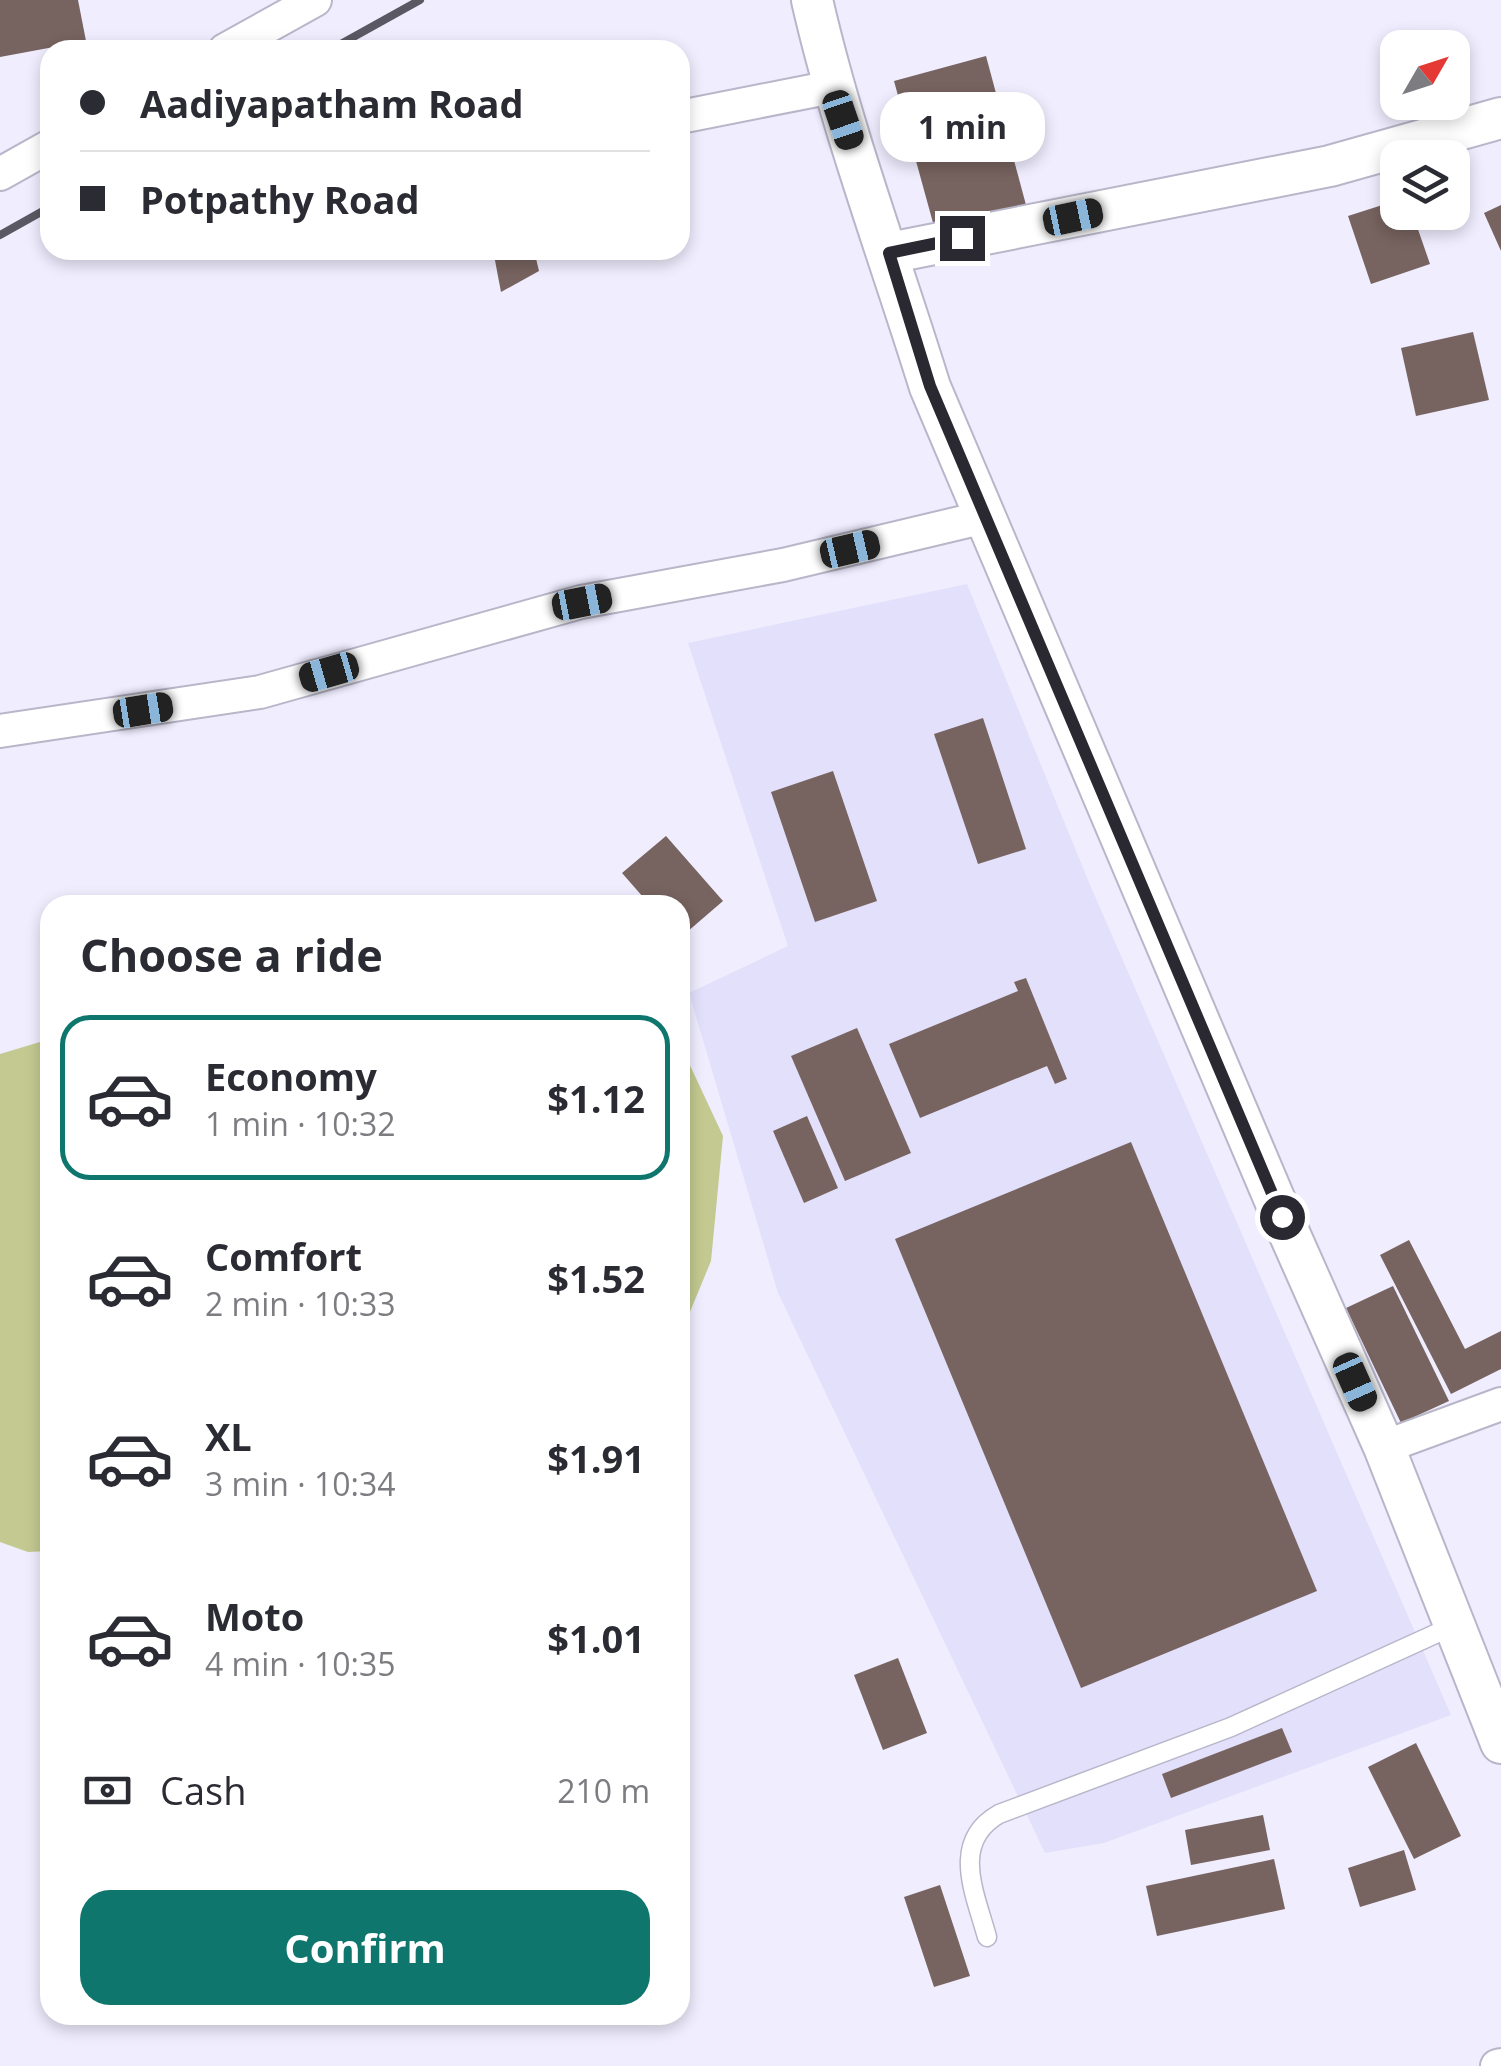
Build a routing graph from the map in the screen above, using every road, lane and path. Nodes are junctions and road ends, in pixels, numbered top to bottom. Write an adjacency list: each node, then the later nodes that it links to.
1 (315, 0): 3 (street)
2 (812, 0): 4 (street)
3 (242, 40)
4 (832, 87): 5 (street); 9 (street)
5 (690, 115)
6 (1501, 118): 9 (street)
7 (40, 152): 8 (street)
8 (0, 174)
9 (889, 253): 10 (street)
10 (985, 517): 11 (street); 13 (street)
11 (0, 732)
12 (1501, 1404): 13 (street)
13 (1384, 1448): 14 (street)
14 (1456, 1625): 15 (street); 16 (lane)
15 (1501, 1744)
16 (987, 1936)

